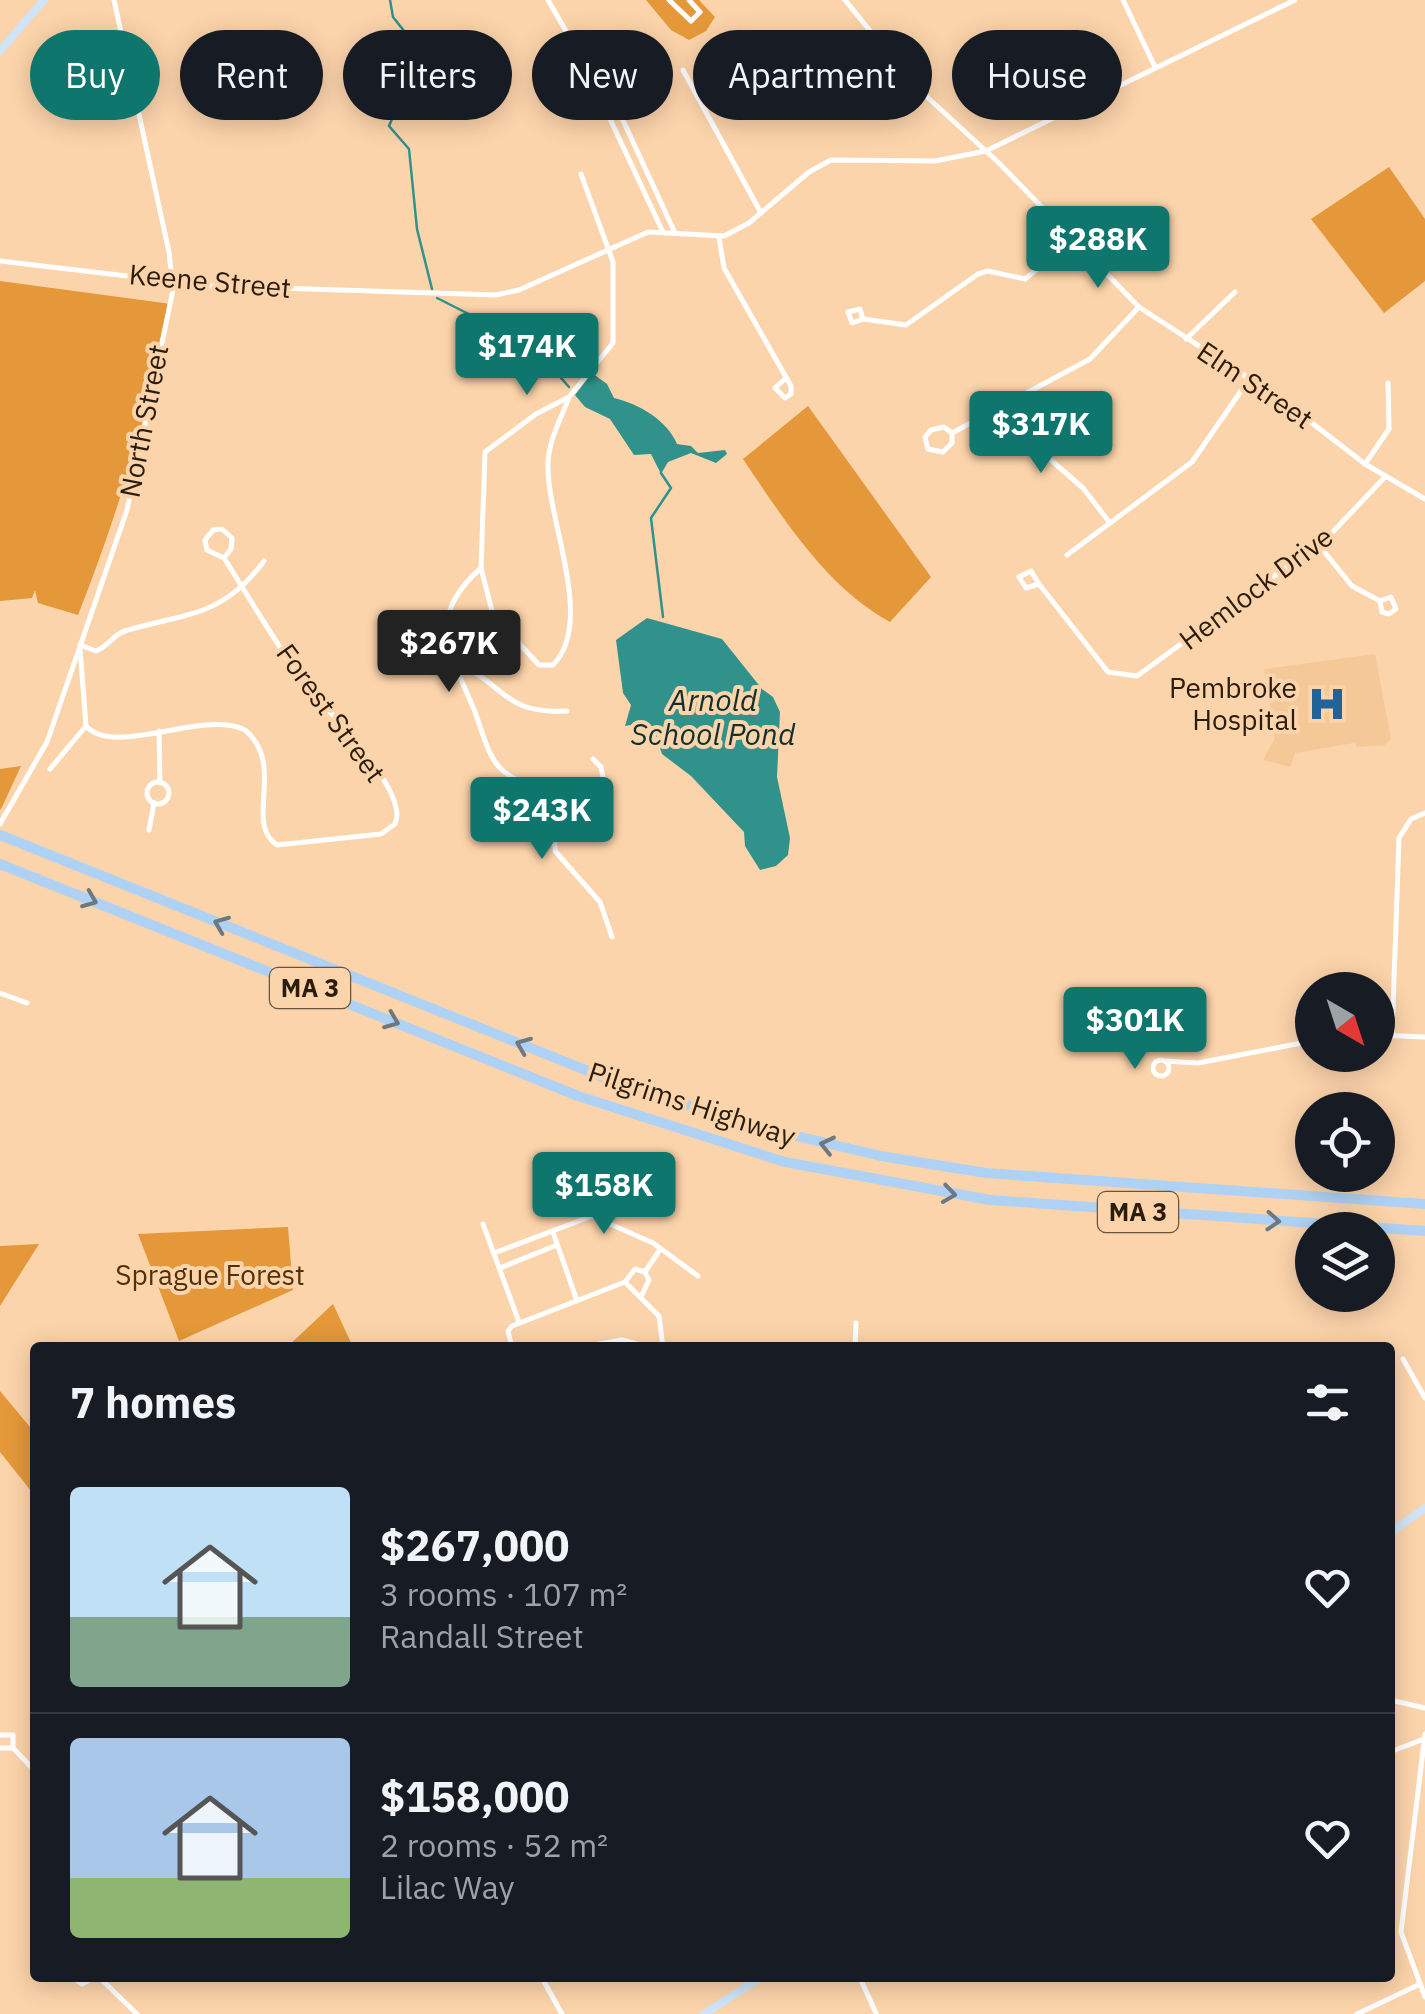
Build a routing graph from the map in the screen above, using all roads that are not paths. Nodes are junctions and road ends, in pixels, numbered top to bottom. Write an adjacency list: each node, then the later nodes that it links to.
1 (44, 0): 9 (main road)
2 (114, 0): 22 (street, North Street)
3 (548, 0): 16 (street)
4 (669, 0): 5 (street)
5 (689, 0)
6 (845, 0): 13 (street, Elm Street)
7 (1123, 0): 10 (street)
8 (1296, 0): 10 (street)
9 (0, 51)
10 (1155, 67): 13 (street)
11 (683, 70): 15 (street)
12 (623, 120): 17 (street)
13 (986, 151): 15 (street); 19 (street, Elm Street)
14 (582, 174): 20 (street)
15 (761, 214): 18 (street)
16 (662, 231): 17 (street); 20 (street, Keene Street)
17 (675, 233): 18 (street)
18 (719, 238): 27 (street)
19 (1073, 240): 24 (street, Elm Street); 25 (street)
20 (610, 248): 22 (street, Keene Street); 30 (street)
21 (0, 260): 22 (street, Keene Street)
22 (174, 281): 45 (street, North Street)
23 (1235, 292): 26 (street)
24 (1139, 306): 26 (street, Elm Street); 31 (street)
25 (864, 319)
26 (1186, 339): 28 (street, Elm Street)
27 (786, 378)
28 (1250, 378): 33 (street, Elm Street); 36 (street)
29 (1388, 383): 33 (street)
30 (569, 397): 41 (street); 41 (street)
31 (1010, 403): 32 (street); 36 (street)
32 (952, 433): 32 (street)
33 (1365, 464): 34 (street, Elm Street)
34 (1385, 477): 35 (street, Elm Street); 37 (street, Hemlock Drive)
35 (1425, 499)
36 (1110, 523): 38 (street)
37 (1318, 544): 42 (street, Hemlock Drive); 44 (street)
38 (1067, 554)
39 (224, 558): 39 (street, Forest Street); 43 (street, Forest Street)
40 (264, 561): 43 (street)
41 (481, 568): 46 (street)
42 (1039, 584)
43 (244, 589): 45 (street); 49 (street, Forest Street)
44 (1380, 601)
45 (80, 645): 48 (street); 56 (street, North Street)
46 (452, 662): 47 (street); 53 (street)
47 (567, 711)
48 (86, 726): 49 (street, Forest Street); 51 (street)
49 (159, 731): 52 (street)
50 (592, 759): 53 (street)
51 (50, 769)
52 (160, 782): 54 (street); 54 (street)
53 (553, 799): 60 (street)
54 (154, 803): 57 (street)
55 (1425, 813): 61 (street)
56 (0, 824)
57 (149, 830)
58 (0, 835): 70 (highway, Pilgrims Highway / MA 3, one-way to 58)
59 (0, 864): 72 (highway, Pilgrims Highway / MA 3, one-way to 72)
60 (612, 937)
61 (1394, 972)
62 (0, 993): 63 (street)
63 (27, 1003)
64 (1395, 1036): 65 (street)
65 (1425, 1037)
66 (1295, 1043): 68 (street)
67 (1166, 1061): 68 (street); 69 (street); 69 (street)
68 (1185, 1064): 69 (street)
69 (1168, 1071)
70 (1425, 1204)
71 (483, 1224): 76 (street)
72 (1425, 1231)
73 (553, 1232): 74 (street); 75 (street); 76 (street)
74 (557, 1245): 77 (street); 82 (street)
75 (659, 1251): 78 (street); 79 (street)
76 (494, 1253): 77 (street)
77 (499, 1268): 83 (street)
78 (645, 1272): 80 (street); 81 (street)
79 (698, 1276)
80 (625, 1282): 81 (street); 82 (street)
81 (640, 1297): 86 (street)
82 (577, 1301): 83 (street)
83 (519, 1322): 85 (street)
84 (856, 1324): 87 (street)
85 (511, 1342)
86 (663, 1342)
87 (855, 1342)
88 (1403, 1358): 89 (street)
89 (1425, 1398)
90 (1425, 1508): 91 (main road)
91 (1395, 1529)
92 (1395, 1701): 93 (street)
93 (1425, 1708)
94 (0, 1735): 97 (street)
95 (1424, 1737): 98 (street); 104 (street)
96 (0, 1748): 97 (street)
97 (12, 1748): 99 (street)
98 (1395, 1750)
99 (30, 1766)
100 (101, 1982): 107 (street)
101 (544, 1982): 108 (street)
102 (754, 1982): 109 (main road)
103 (862, 1982): 106 (street)
104 (1418, 1984): 105 (street); 110 (street)
105 (1425, 1997)
106 (876, 2013)
107 (137, 2014)
108 (562, 2014)
109 (704, 2014)
110 (1358, 2014)

